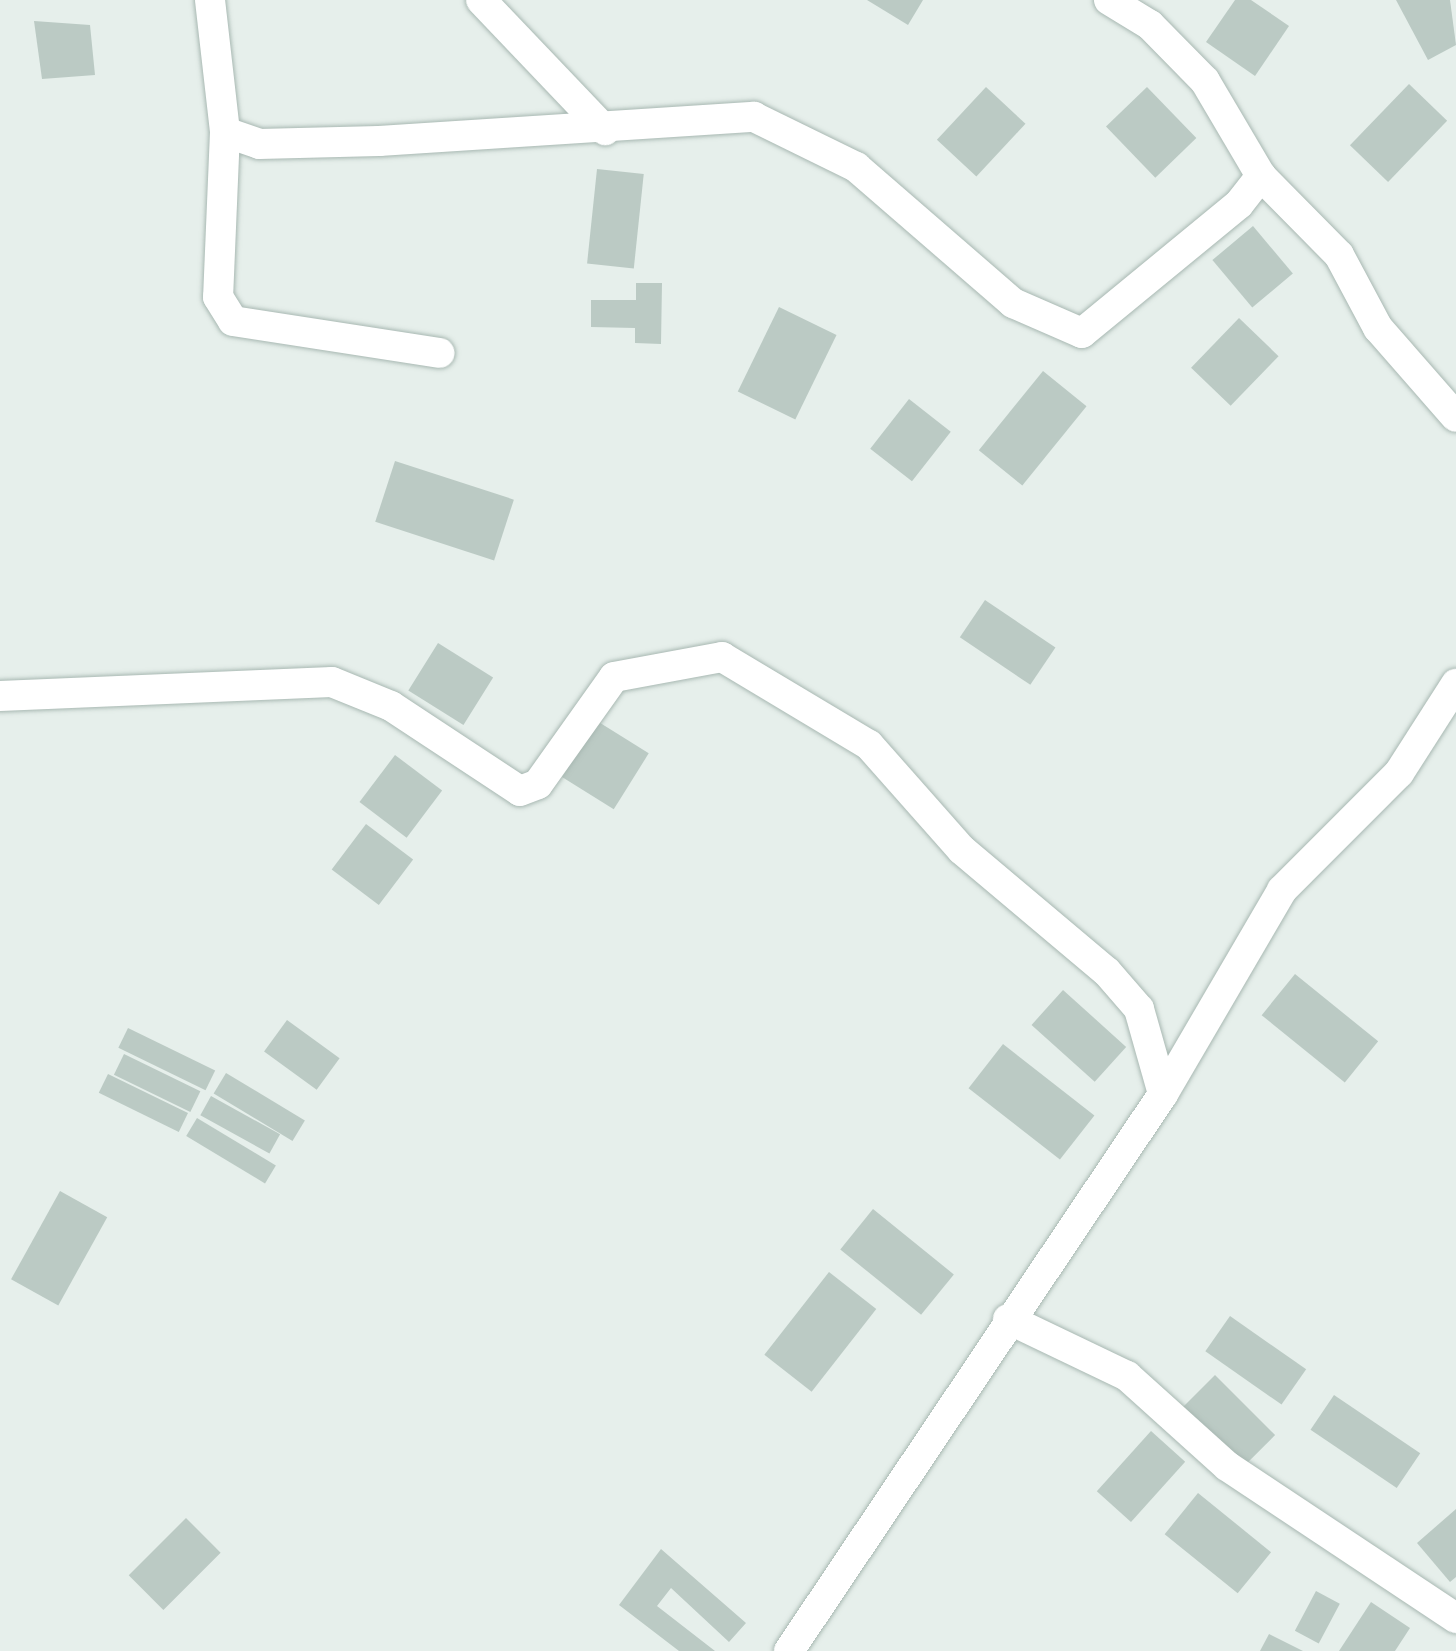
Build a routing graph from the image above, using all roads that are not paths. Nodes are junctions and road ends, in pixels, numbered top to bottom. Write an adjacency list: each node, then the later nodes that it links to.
1 (210, 0): 5 (street)
2 (482, 0): 4 (street)
3 (1108, 0): 6 (street)
4 (604, 130): 5 (street); 6 (street)
5 (225, 132): 7 (street)
6 (1261, 176): 8 (street)
7 (440, 353)
8 (1456, 416)
9 (1456, 684): 11 (street)
10 (0, 696): 11 (street)
11 (1162, 1094): 12 (street)
12 (1008, 1319): 13 (street); 14 (street)
13 (1456, 1618)
14 (789, 1651)

